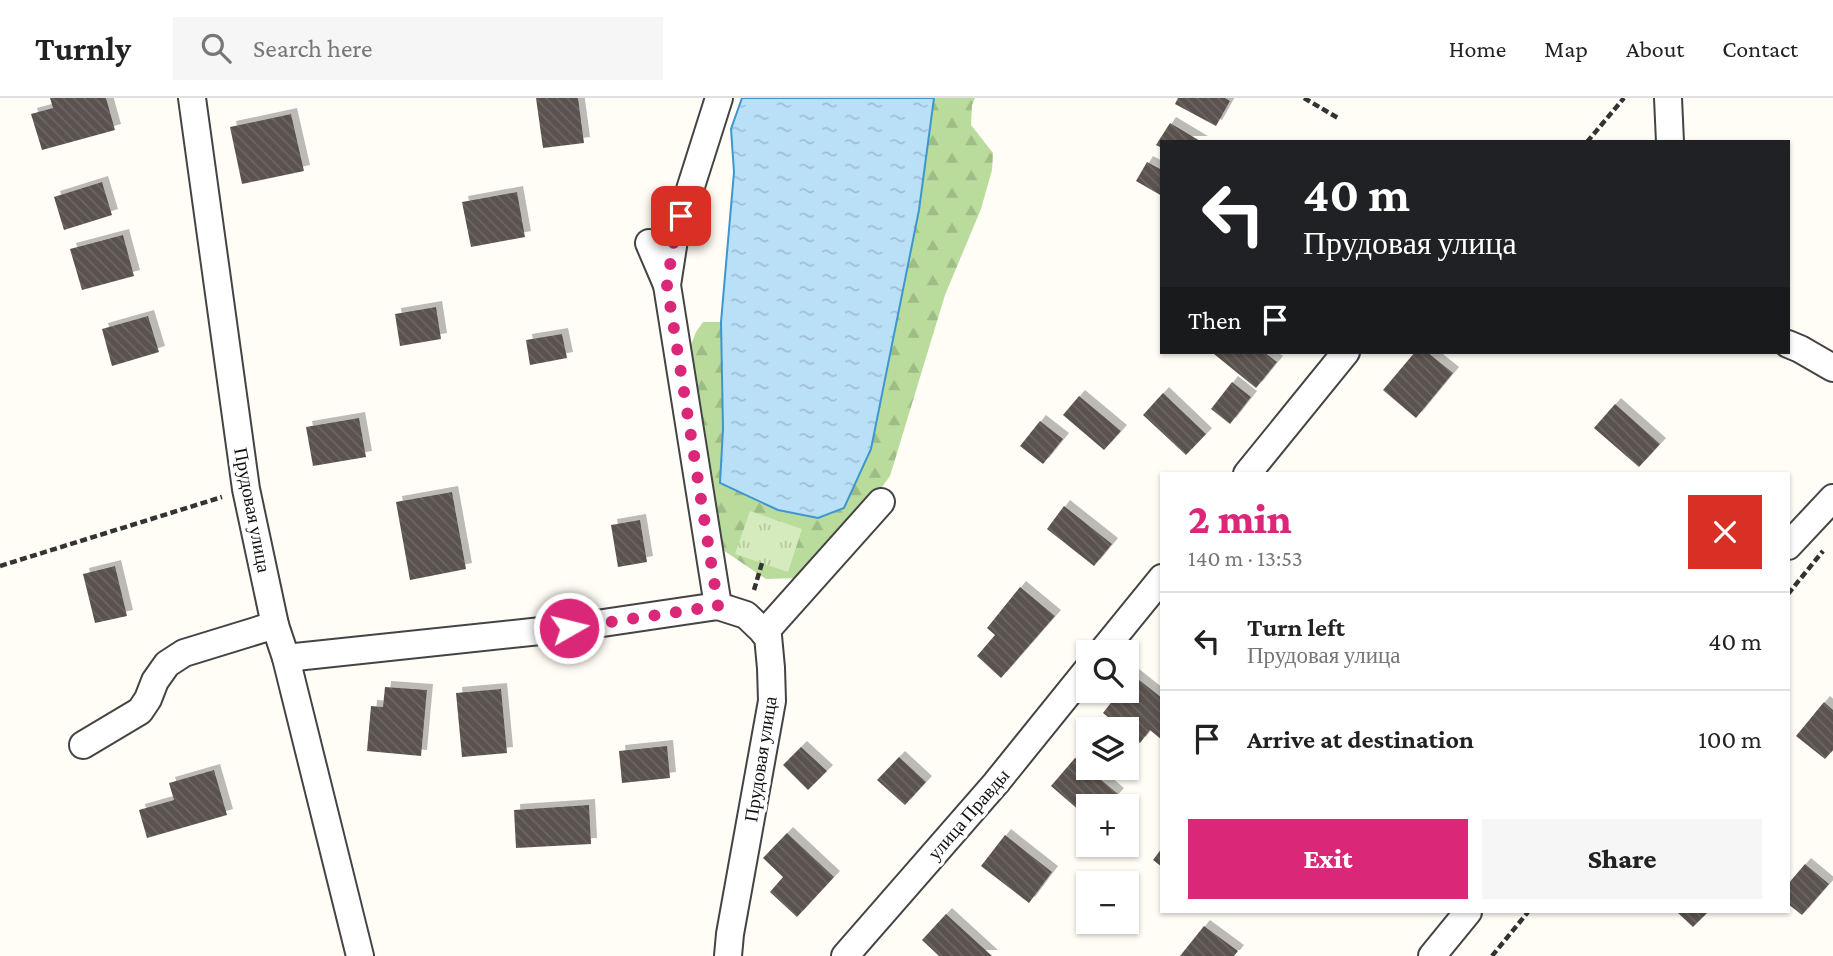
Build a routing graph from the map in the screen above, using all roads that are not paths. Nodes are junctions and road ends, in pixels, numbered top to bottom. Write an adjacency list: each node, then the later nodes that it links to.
1 (192, 98): 16 (street, Прудовая улица)
2 (719, 98): 6 (street)
3 (1668, 98): 4 (street)
4 (1670, 140)
5 (649, 243): 6 (street)
6 (667, 285): 15 (street)
7 (1790, 345): 9 (street)
8 (1344, 354): 10 (street)
9 (1833, 368)
10 (1249, 472)
11 (1833, 498): 13 (street)
12 (881, 502): 17 (street)
13 (1790, 544)
14 (1160, 580): 18 (street)
15 (718, 606): 17 (street); 19 (street)
16 (275, 625): 19 (street, Прудовая улица); 21 (street)
17 (764, 633): 24 (street, Прудовая улица)
18 (1112, 640)
19 (286, 658): 23 (street, Прудовая улица)
20 (1076, 684): 25 (street, улица Правды)
21 (83, 745)
22 (1467, 913): 26 (street)
23 (360, 956)
24 (728, 956)
25 (845, 956)
26 (1432, 956)

